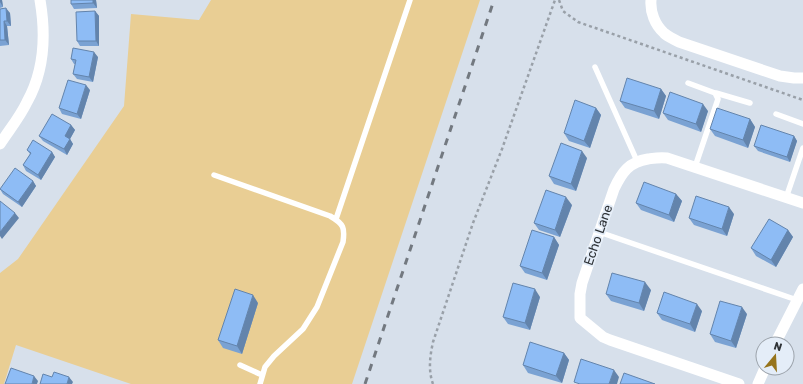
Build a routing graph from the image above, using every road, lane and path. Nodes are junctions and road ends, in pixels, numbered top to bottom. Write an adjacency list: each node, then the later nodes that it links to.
1 (40, 0): 14 (street)
2 (410, 0): 21 (lane)
3 (555, 0): 29 (path)
4 (559, 0): 10 (path)
5 (651, 0): 7 (street)
6 (595, 67): 16 (lane)
7 (803, 78)
8 (688, 83): 9 (lane)
9 (716, 93): 11 (lane); 17 (lane)
10 (803, 100)
11 (750, 103)
12 (776, 114): 13 (lane)
13 (803, 124)
14 (0, 144)
15 (803, 148): 19 (lane)
16 (637, 161): 17 (street); 22 (street, Echo Lane)
17 (695, 167): 19 (street)
18 (214, 175): 21 (lane)
19 (786, 198): 20 (street)
20 (803, 204)
21 (336, 219): 27 (lane)
22 (599, 232): 24 (lane); 30 (street, Echo Lane)
23 (803, 289): 24 (street)
24 (797, 300): 25 (street)
25 (779, 336)
26 (240, 365): 27 (lane)
27 (262, 375): 28 (lane)
28 (260, 384)
29 (433, 384)
30 (739, 384)

